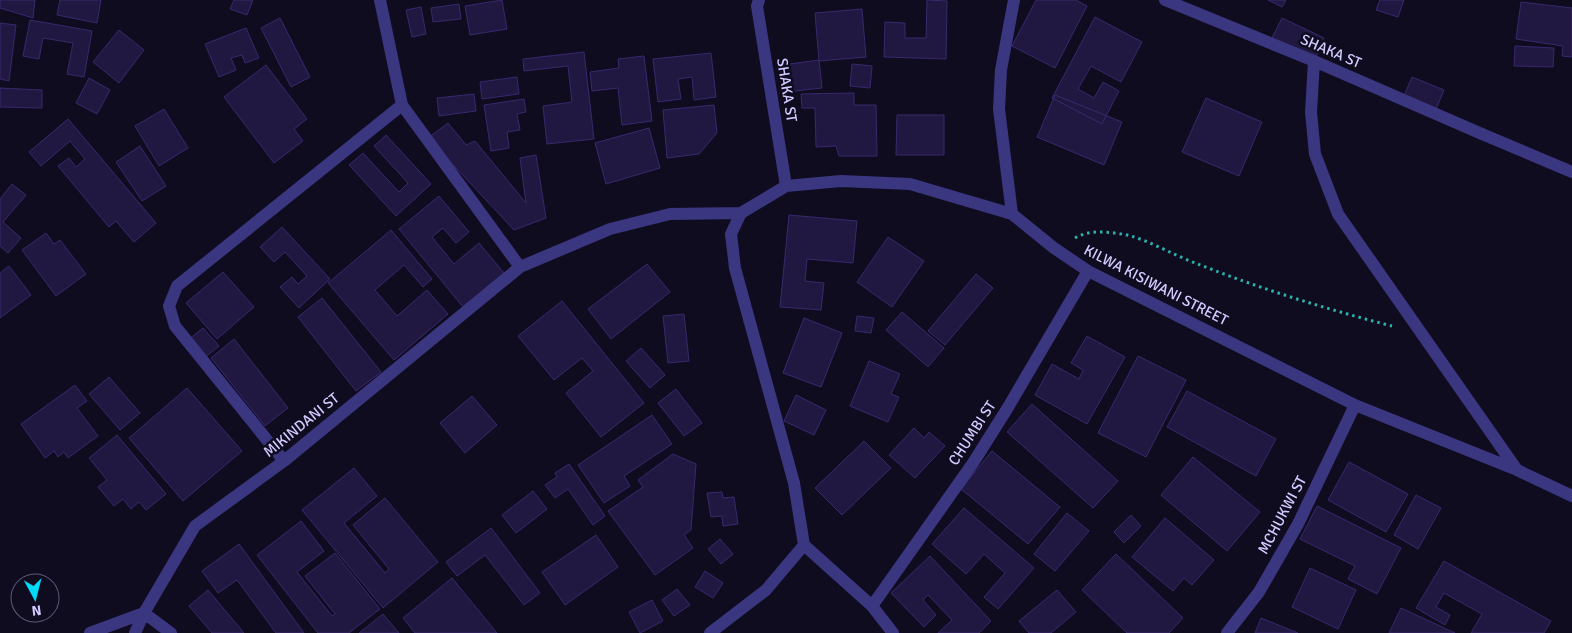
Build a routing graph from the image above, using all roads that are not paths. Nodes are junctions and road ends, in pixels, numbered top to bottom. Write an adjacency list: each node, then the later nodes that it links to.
1 (380, 0): 6 (street)
2 (759, 0): 8 (street, SHAKA ST)
3 (1014, 0): 10 (street)
4 (1165, 0): 5 (street, SHAKA ST)
5 (1314, 61): 7 (street, SHAKA ST); 15 (street)
6 (402, 104): 11 (street); 14 (street)
7 (1572, 172)
8 (786, 186): 9 (street, KILWA KISIWANI STREET); 10 (street, KILWA KISIWANI STREET)
9 (741, 213): 11 (street, MIKINDANI ST); 17 (street)
10 (1012, 214): 12 (street, KILWA KISIWANI STREET)
11 (520, 267): 14 (street, MIKINDANI ST)
12 (1088, 271): 13 (street, KILWA KISIWANI STREET); 18 (street, CHUMBI ST)
13 (1355, 405): 15 (street, KILWA KISIWANI STREET); 25 (street, MCHUKWI ST)
14 (284, 460): 19 (street, MIKINDANI ST)
15 (1517, 470): 16 (street, KILWA KISIWANI STREET)
16 (1572, 496)
17 (804, 545): 18 (street); 23 (street)
18 (872, 606): 24 (street)
19 (144, 613): 20 (street); 21 (street, MIKINDANI ST); 22 (street)
20 (90, 633)
21 (135, 633)
22 (171, 633)
23 (710, 633)
24 (893, 633)
25 (1227, 633)

